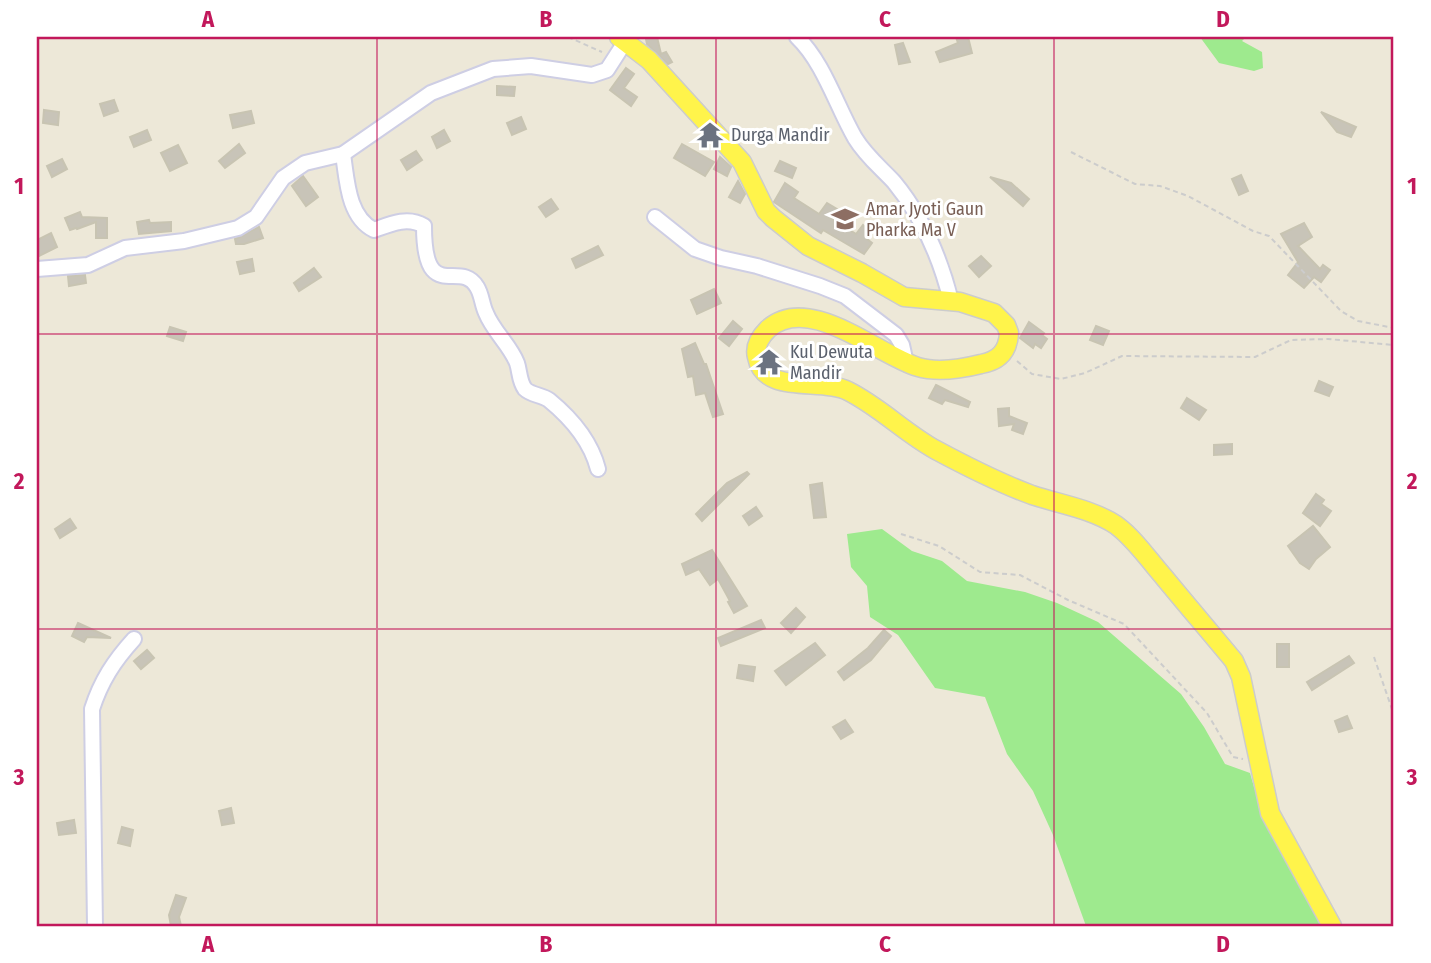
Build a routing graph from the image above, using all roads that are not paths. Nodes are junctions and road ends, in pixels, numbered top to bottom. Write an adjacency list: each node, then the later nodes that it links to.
1 (797, 37): 6 (street)
2 (622, 43): 3 (street); 6 (main road)
3 (343, 154): 5 (street); 8 (street)
4 (655, 217): 7 (street)
5 (37, 269)
6 (951, 301): 7 (main road)
7 (906, 363): 11 (main road)
8 (598, 469)
9 (134, 639): 10 (street)
10 (95, 926)
11 (1332, 926)

